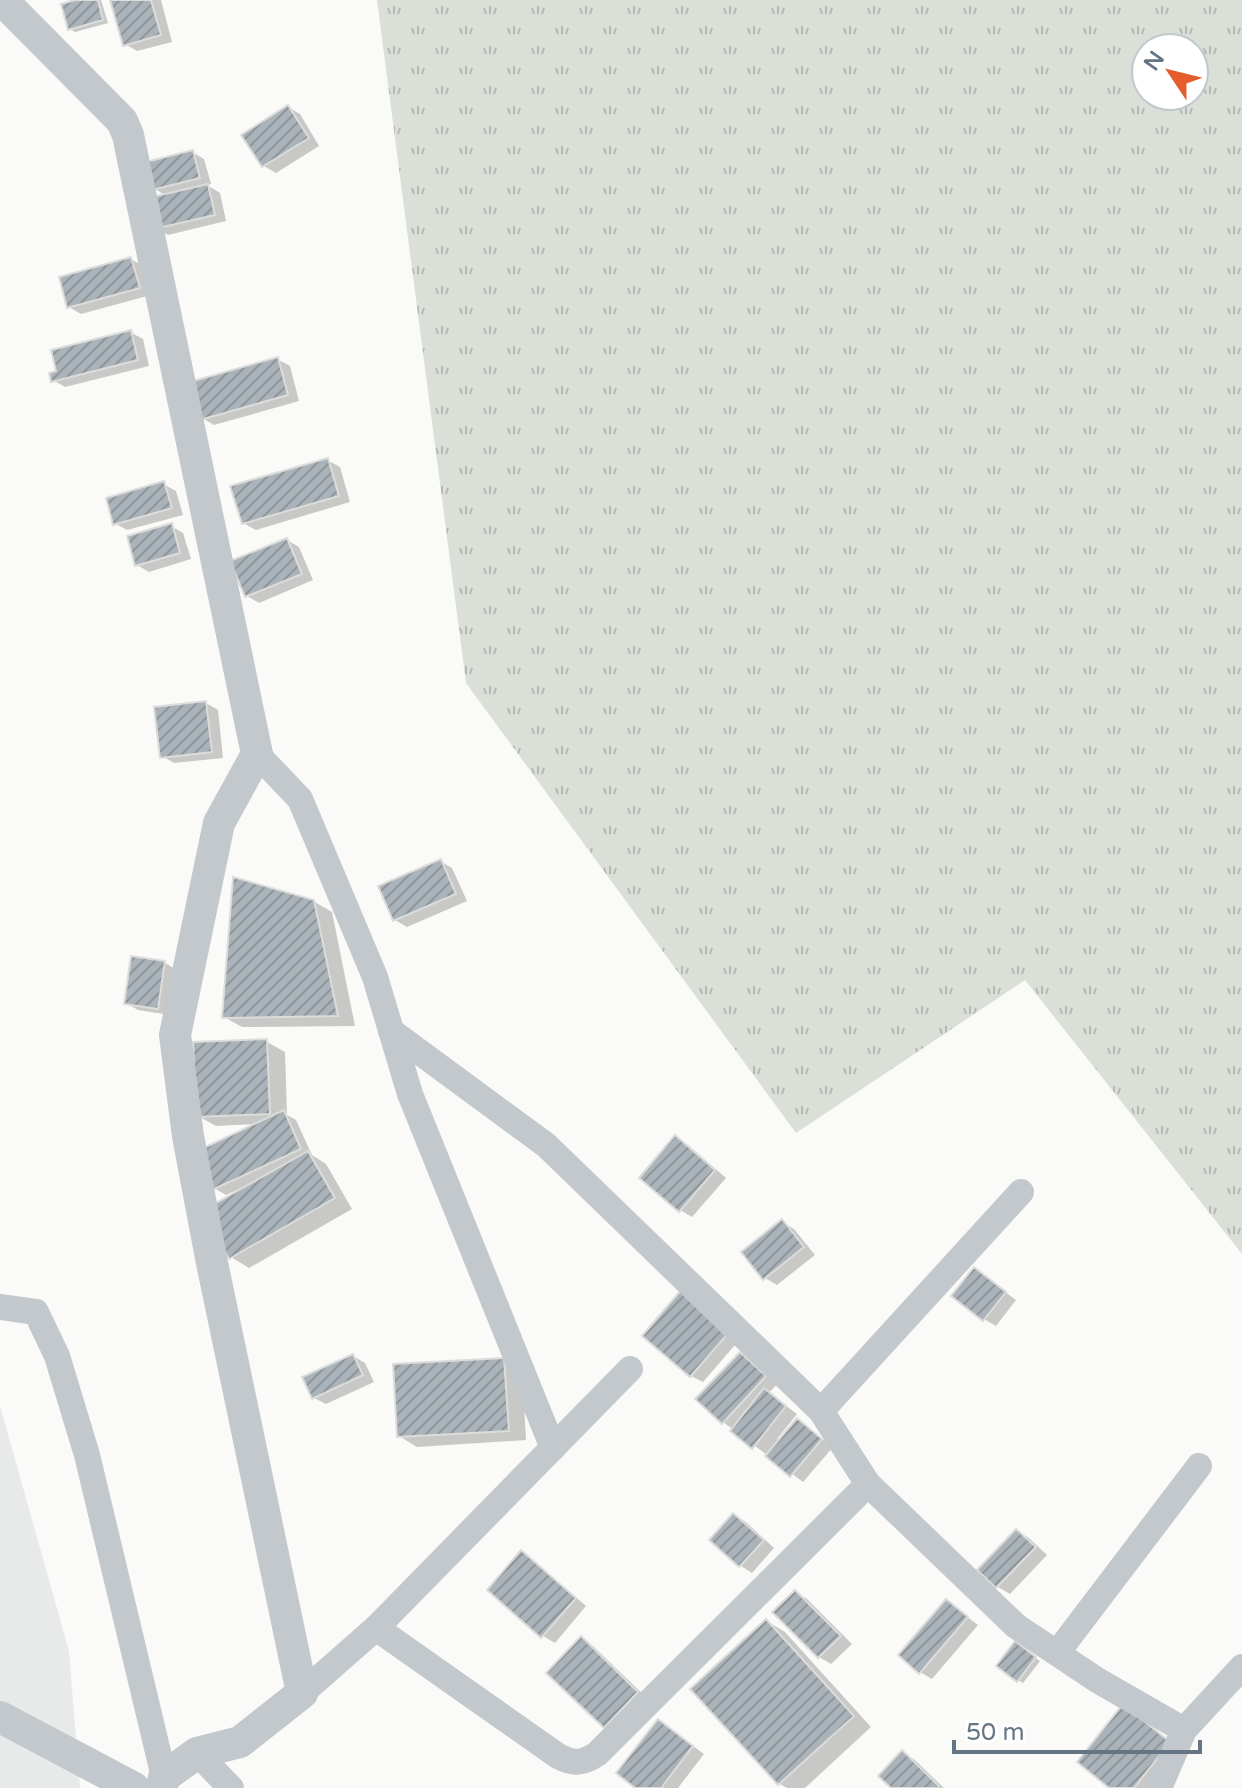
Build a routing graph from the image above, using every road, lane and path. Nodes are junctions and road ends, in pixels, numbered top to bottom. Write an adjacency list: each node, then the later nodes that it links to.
1 (2, 0): 2 (street)
2 (257, 754): 3 (street); 14 (street)
3 (391, 1031): 7 (street); 8 (street)
4 (1021, 1192): 7 (street)
5 (0, 1307): 18 (street)
6 (630, 1369): 8 (street)
7 (821, 1411): 10 (street)
8 (553, 1448): 11 (street)
9 (1199, 1466): 12 (street)
10 (868, 1484): 11 (street); 12 (street)
11 (376, 1628): 14 (street)
12 (1057, 1653): 16 (street)
13 (1238, 1679): 16 (street)
14 (302, 1693): 17 (street)
15 (0, 1717): 18 (street)
16 (1184, 1730): 20 (street)
17 (197, 1753): 18 (street); 19 (street)
18 (153, 1784)
19 (231, 1788)
20 (1159, 1788)

